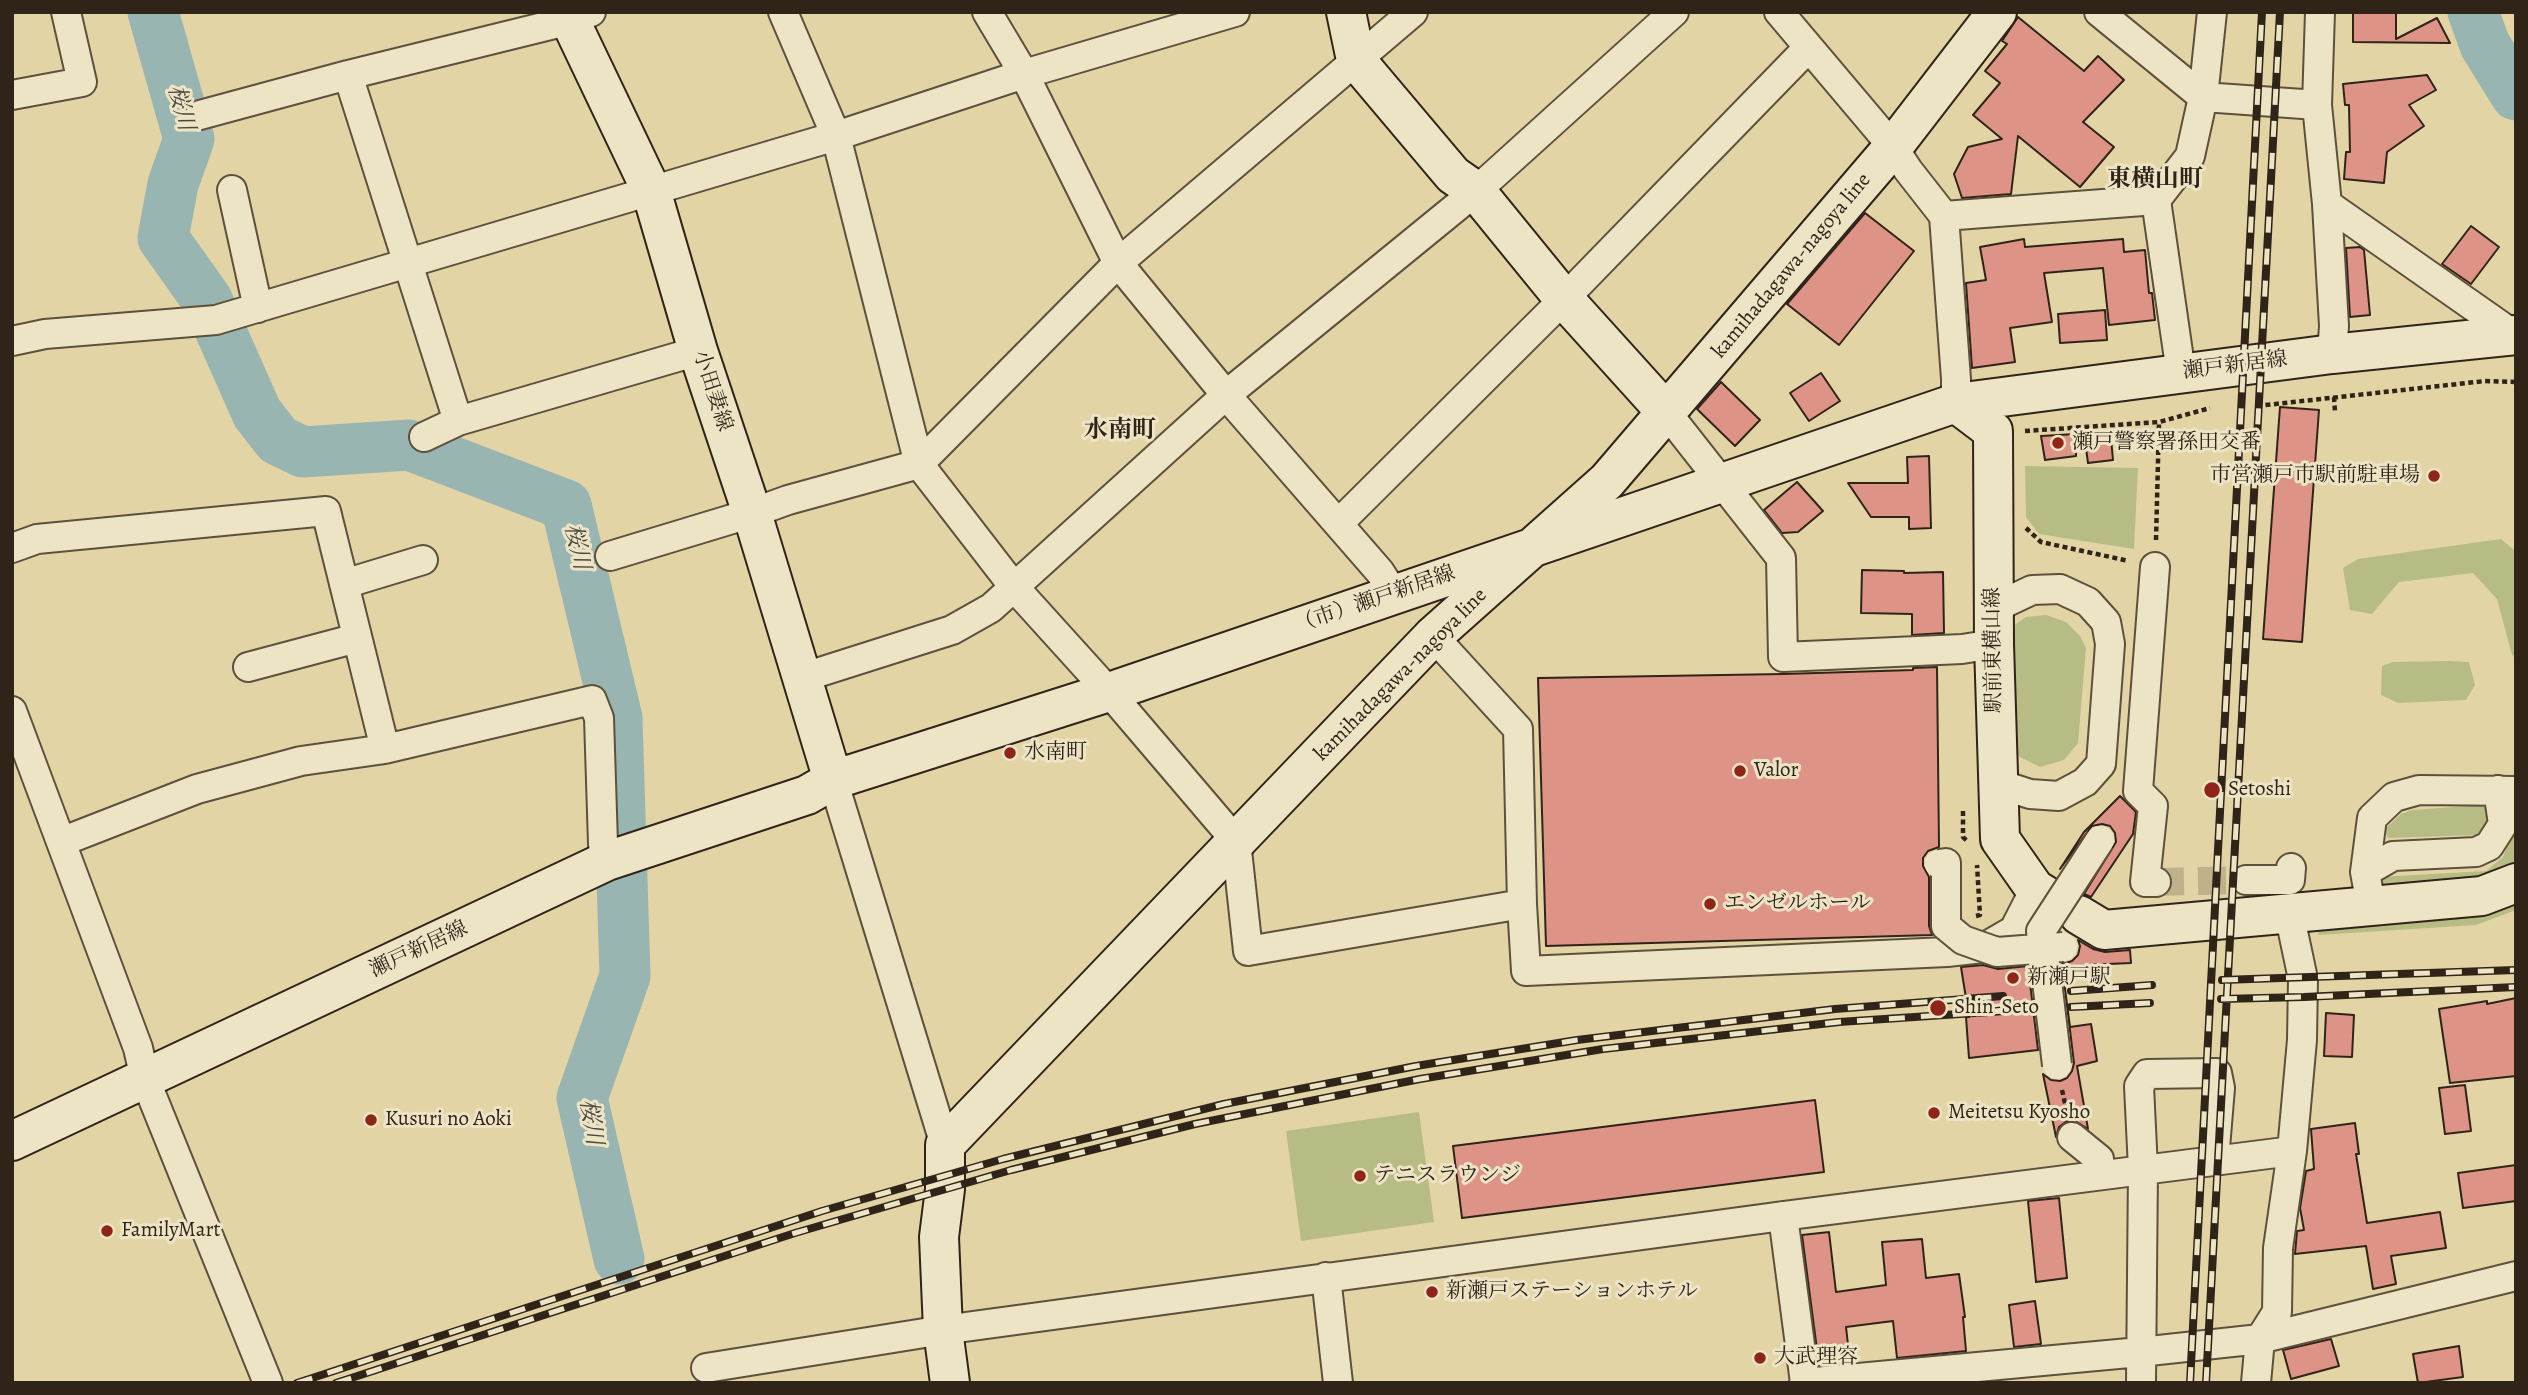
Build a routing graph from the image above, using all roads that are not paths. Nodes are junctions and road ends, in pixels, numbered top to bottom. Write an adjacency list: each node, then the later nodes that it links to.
1 (66, 12): 18 (street)
2 (783, 12): 22 (street)
3 (987, 12): 16 (street)
4 (1235, 12): 16 (street)
5 (1346, 12): 15 (street)
6 (1413, 12): 15 (street)
7 (1674, 12): 26 (street)
8 (1779, 12): 14 (street)
9 (1997, 12): 23 (street, kamihadagawa-nagoya line)
10 (2099, 12): 19 (street)
11 (2212, 12): 19 (street)
12 (2320, 12): 20 (street)
13 (576, 15): 17 (street); 25 (street, 小田妻線)
14 (1808, 48): 23 (street); 32 (street)
15 (1356, 60): 26 (street); 31 (street)
16 (1024, 74): 22 (street); 31 (street)
17 (348, 75): 21 (street); 30 (street)
18 (12, 95)
19 (2203, 97): 20 (street); 27 (street)
20 (2318, 105): 28 (street)
21 (200, 115)
22 (836, 136): 25 (street); 44 (street)
23 (1893, 147): 29 (street); 41 (street, kamihadagawa-nagoya line)
24 (232, 190): 33 (street)
25 (651, 190): 30 (street); 36 (street, 小田妻線)
26 (1476, 191): 32 (street); 39 (street)
27 (2156, 201): 29 (street); 38 (street)
28 (2327, 204): 35 (street); 37 (street)
29 (1944, 216): 40 (street)
30 (409, 263): 33 (street); 42 (street)
31 (1118, 263): 39 (street); 44 (street)
32 (1564, 299): 41 (street); 47 (street)
33 (258, 308): 34 (street)
34 (12, 341)
35 (2515, 345): 37 (street, 瀬戸新居線)
36 (698, 351): 42 (street); 46 (street, 小田妻線)
37 (2332, 354): 38 (street, 瀬戸新居線)
38 (2181, 373): 40 (street, 瀬戸新居線)
39 (1226, 395): 47 (street); 54 (street)
40 (1956, 403): 45 (street, （市）瀬戸新居線); 56 (street, 駅前東横山線)
41 (1667, 413): 45 (street); 48 (street, kamihadagawa-nagoya line)
42 (458, 421): 43 (street)
43 (424, 437)
44 (919, 464): 46 (street); 54 (street)
45 (1721, 481): 48 (street, （市）瀬戸新居線); 56 (street)
46 (752, 513): 50 (street); 60 (street, 小田妻線)
47 (1339, 523): 55 (street)
48 (1538, 544): 55 (street, （市）瀬戸新居線); 57 (street, kamihadagawa-nagoya line)
49 (12, 548): 53 (street)
50 (610, 555)
51 (423, 560): 53 (street)
52 (2155, 567): 74 (street)
53 (344, 584): 58 (street)
54 (1014, 587): 60 (street); 61 (street)
55 (1394, 594): 61 (street, （市）瀬戸新居線)
56 (1994, 626): 65 (street, 駅前東横山線); 65 (street)
57 (1433, 636): 68 (street, kamihadagawa-nagoya line); 77 (street)
58 (358, 638): 59 (street); 63 (street)
59 (248, 667)
60 (802, 678): 64 (street, 小田妻線)
61 (1109, 692): 64 (street, （市）瀬戸新居線); 68 (street)
62 (12, 711): 69 (street)
63 (385, 749): 69 (street); 70 (street)
64 (833, 780): 70 (street, 瀬戸新居線); 84 (street)
65 (1996, 783): 79 (street, 駅前東横山線)
66 (2507, 790): 76 (street); 76 (street)
67 (2100, 840): 79 (street, bridge)
68 (1236, 841): 77 (street); 84 (street, kamihadagawa-nagoya line)
69 (61, 842): 81 (street)
70 (607, 861): 81 (street, 瀬戸新居線)
71 (1949, 863): 79 (street, bridge)
72 (2291, 868): 73 (street)
73 (2246, 880)
74 (2156, 881)
75 (2516, 883): 76 (street, 駅前東横山線)
76 (2368, 889): 78 (street, 駅前東横山線)
77 (1522, 904): 79 (street)
78 (2289, 913): 79 (street, 駅前東横山線); 85 (street)
79 (2054, 919): 80 (street, bridge)
80 (2057, 1065)
81 (145, 1079): 83 (street, 瀬戸新居線); 96 (street)
82 (2072, 1137): 88 (street)
83 (12, 1141)
84 (945, 1145): 92 (street)
85 (2291, 1151): 86 (street); 93 (street)
86 (2214, 1160): 87 (street); 87 (street)
87 (2143, 1169): 88 (street); 94 (street)
88 (2101, 1174): 89 (street)
89 (1783, 1216): 91 (street); 99 (street)
90 (2516, 1276): 93 (street)
91 (1326, 1277): 92 (street); 98 (street)
92 (943, 1330): 95 (street); 97 (street)
93 (2260, 1339): 94 (street); 101 (street)
94 (2140, 1352): 99 (street); 100 (street)
95 (706, 1368)
96 (268, 1383)
97 (950, 1383)
98 (1338, 1383)
99 (1805, 1383)
100 (2141, 1383)
101 (2256, 1383)

